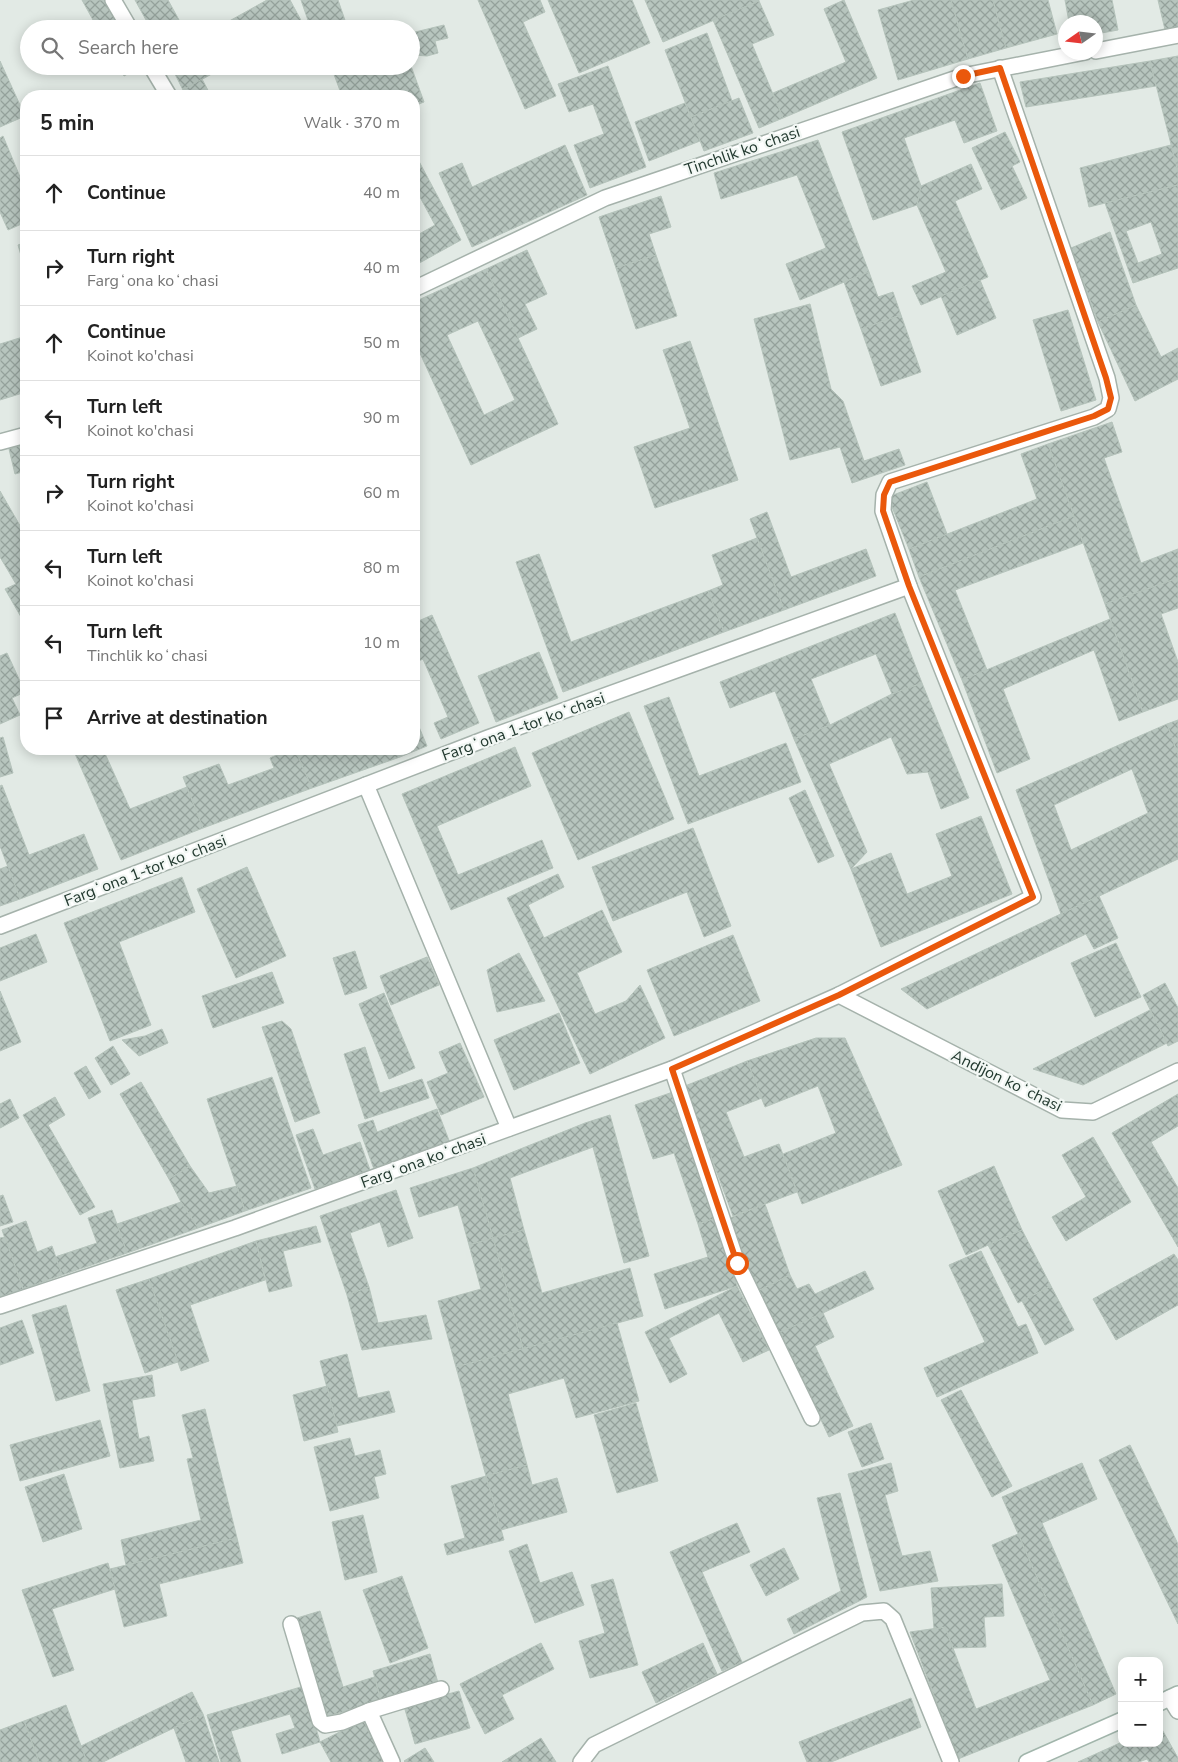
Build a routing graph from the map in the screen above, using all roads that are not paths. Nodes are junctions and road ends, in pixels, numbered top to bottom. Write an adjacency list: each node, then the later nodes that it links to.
1 (113, 0): 2 (street)
2 (125, 20)
3 (1178, 35): 4 (street)
4 (1103, 49)
5 (1058, 57): 6 (street, Tinchlik koʻchasi)
6 (1000, 68): 9 (street, Tinchlik koʻchasi); 12 (street)
7 (156, 75): 8 (street)
8 (165, 90)
9 (420, 286)
10 (20, 437): 11 (street)
11 (0, 442)
12 (909, 586): 13 (street, Fargʻona 1-tor koʻchasi); 15 (street, Fargʻona koʻchasi)
13 (366, 785): 14 (street, Fargʻona 1-tor koʻchasi); 18 (street)
14 (0, 926)
15 (839, 995): 16 (street, Fargʻona koʻchasi); 17 (street, Andijon koʻchasi)
16 (672, 1069): 18 (street, Fargʻona koʻchasi); 20 (street)
17 (1178, 1071)
18 (509, 1128): 19 (street, Fargʻona koʻchasi)
19 (0, 1306)
20 (812, 1418)
21 (291, 1624): 24 (street)
22 (442, 1689): 24 (street)
23 (1169, 1698): 25 (street)
24 (369, 1711): 27 (street)
25 (1178, 1711)
26 (1118, 1722): 30 (street)
27 (392, 1762)
28 (581, 1762): 29 (street)
29 (951, 1762)
30 (1028, 1762)

